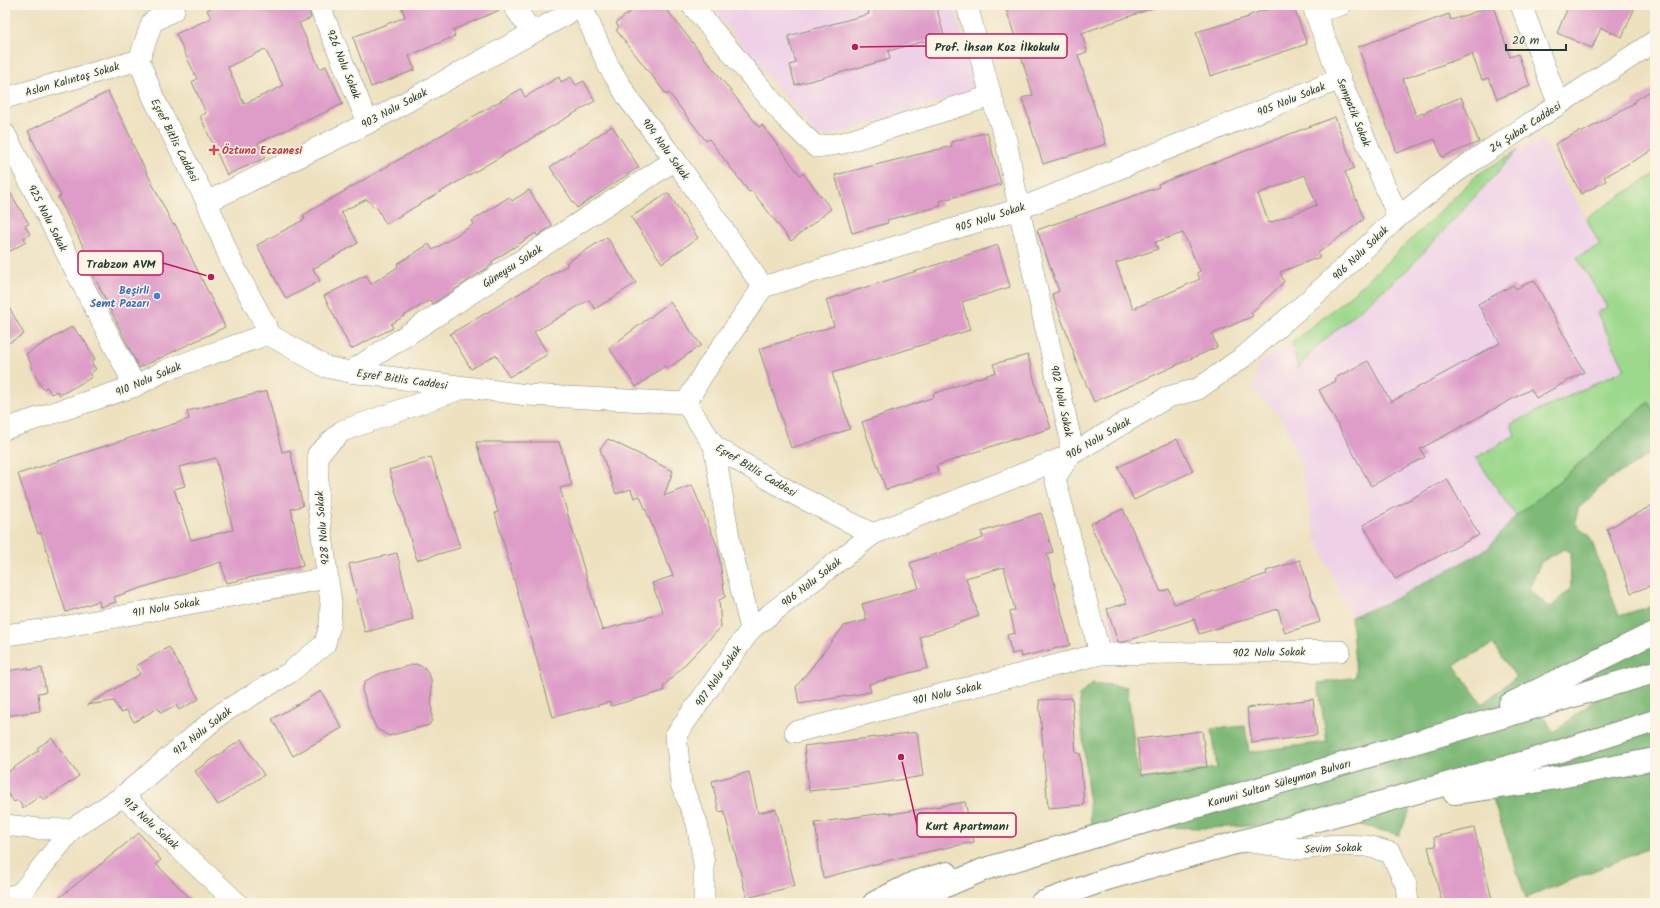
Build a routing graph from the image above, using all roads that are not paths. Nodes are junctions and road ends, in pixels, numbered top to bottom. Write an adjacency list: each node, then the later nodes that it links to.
1 (319, 5): 18 (street, 926 Nolu Sokak)
2 (513, 5): 11 (street)
3 (577, 5): 11 (street, 903 Nolu Sokak)
4 (581, 5): 20 (street, 904 Nolu Sokak)
5 (692, 5): 15 (street)
6 (967, 5): 15 (street, 902 Nolu Sokak)
7 (1341, 5): 10 (street)
8 (1521, 5): 17 (street)
9 (176, 7): 13 (street)
10 (1315, 9): 14 (street, Sempatik Sokak)
11 (532, 32): 18 (street, 903 Nolu Sokak)
12 (1655, 42): 17 (street, 24 Şubat Caddesi)
13 (139, 60): 16 (street, Aslan Kalıntaş Sokak); 21 (street, Eşref Bitlis Caddesi)
14 (1340, 79): 22 (street, 905 Nolu Sokak); 23 (street, Sempatik Sokak)
15 (992, 96): 22 (street, 902 Nolu Sokak)
16 (5, 98)
17 (1559, 105): 23 (street, 24 Şubat Caddesi)
18 (368, 123): 21 (street, 903 Nolu Sokak)
19 (5, 134): 27 (street, 925 Nolu Sokak)
20 (675, 160): 24 (street, 904 Nolu Sokak); 26 (street, Güneysu Sokak)
21 (207, 202): 25 (street, Eşref Bitlis Caddesi)
22 (1019, 209): 24 (street, 905 Nolu Sokak); 32 (street, 902 Nolu Sokak)
23 (1398, 217): 32 (street, 906 Nolu Sokak)
24 (763, 286): 29 (street)
25 (268, 334): 26 (street, Eşref Bitlis Caddesi); 27 (street, 910 Nolu Sokak)
26 (350, 372): 28 (street, Eşref Bitlis Caddesi)
27 (135, 386): 30 (street, 910 Nolu Sokak)
28 (465, 388): 29 (street, Eşref Bitlis Caddesi); 34 (street, 928 Nolu Sokak)
29 (686, 403): 31 (street, Eşref Bitlis Caddesi)
30 (5, 429)
31 (714, 446): 33 (street, Eşref Bitlis Caddesi); 35 (street)
32 (1070, 455): 33 (street, 906 Nolu Sokak); 40 (street)
33 (873, 534): 35 (street, 906 Nolu Sokak)
34 (327, 578): 37 (street, 911 Nolu Sokak); 38 (street, 928 Nolu Sokak)
35 (751, 629): 54 (street, 907 Nolu Sokak)
36 (1655, 634): 44 (main road)
37 (5, 635)
38 (325, 644): 46 (street, 912 Nolu Sokak)
39 (1340, 651): 40 (street, 902 Nolu Sokak)
40 (1100, 654): 43 (street, 901 Nolu Sokak)
41 (1655, 672): 44 (main road, Kanuni Sultan Süleyman Bulvarı)
42 (1655, 721): 47 (main road)
43 (795, 732)
44 (1368, 757): 50 (main road, Kanuni Sultan Süleyman Bulvarı)
45 (1655, 759): 47 (main road)
46 (123, 796): 49 (street, 913 Nolu Sokak); 53 (street, 913 Nolu Sokak)
47 (1375, 803): 51 (main road)
48 (5, 825): 49 (street)
49 (72, 828): 52 (street)
50 (1098, 836): 55 (main road); 56 (main road, Kanuni Sultan Süleyman Bulvarı)
51 (1245, 841): 57 (main road); 58 (street, Sevim Sokak)
52 (17, 898)
53 (237, 903)
54 (704, 903)
55 (874, 903)
56 (907, 903)
57 (1041, 903)
58 (1408, 903)

